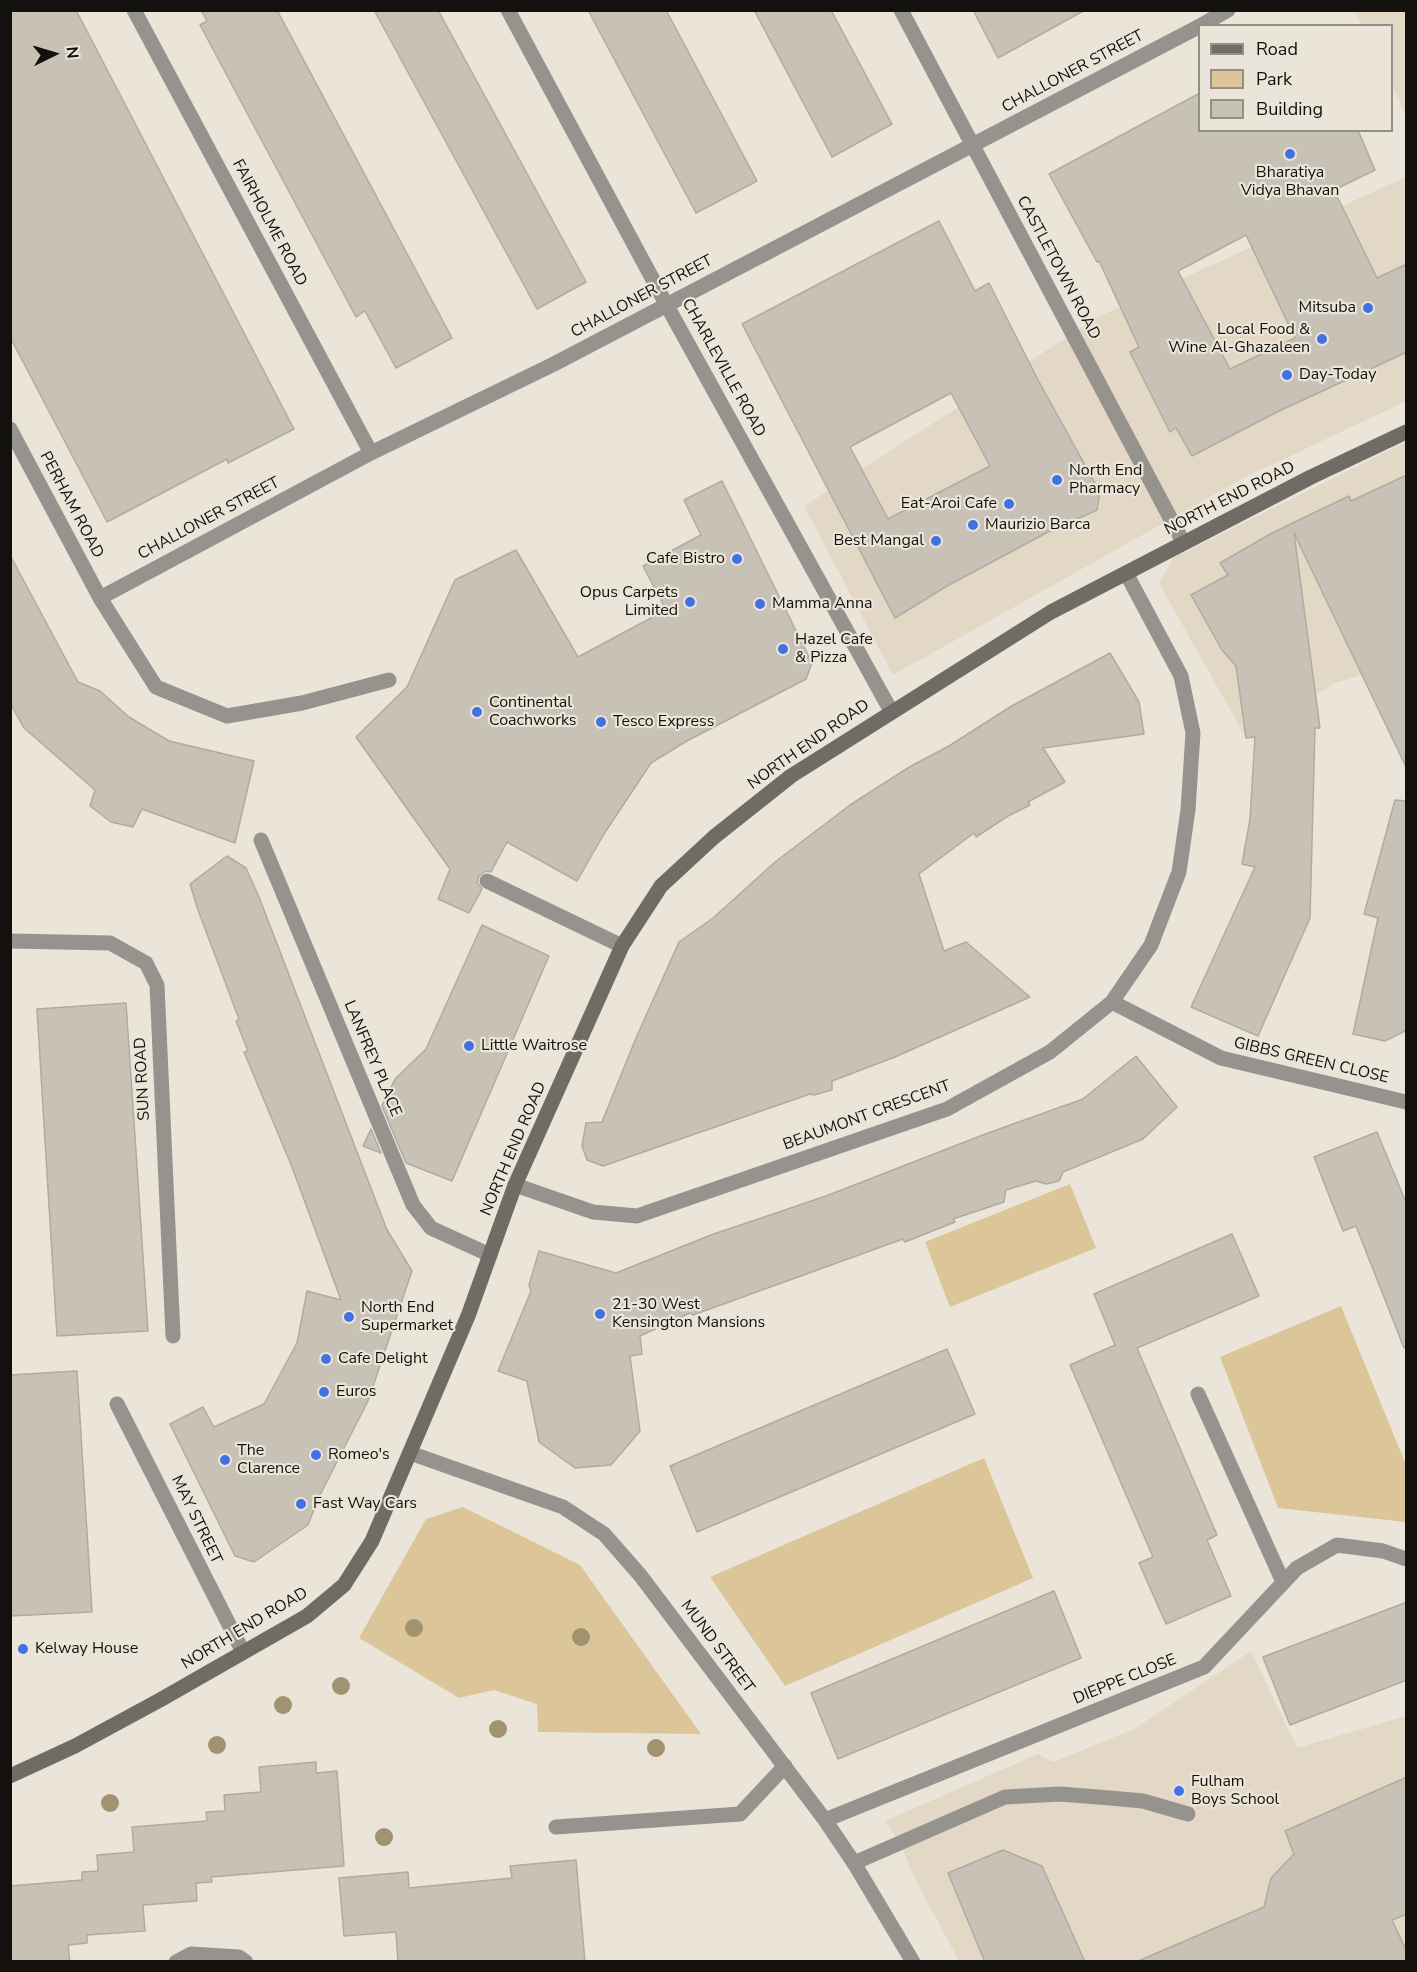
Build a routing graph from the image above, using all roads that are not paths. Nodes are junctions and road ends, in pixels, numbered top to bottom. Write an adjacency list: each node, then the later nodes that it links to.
1 (135, 10): 11 (street, FAIRHOLME ROAD)
2 (508, 10): 8 (street, CHARLEVILLE ROAD)
3 (901, 10): 7 (street, CASTLETOWN ROAD)
4 (1228, 10): 5 (street, CHALLONER STREET)
5 (1204, 24)
6 (1198, 27): 7 (street, CHALLONER STREET)
7 (973, 146): 8 (street, CHALLONER STREET); 12 (street, CASTLETOWN ROAD)
8 (666, 304): 11 (street, CHALLONER STREET); 16 (street, CHARLEVILLE ROAD)
9 (10, 429): 14 (street, PERHAM ROAD)
10 (1407, 432): 12 (main road, NORTH END ROAD)
11 (371, 453): 14 (street, CHALLONER STREET)
12 (1182, 543): 13 (main road, NORTH END ROAD)
13 (1126, 573): 16 (main road, NORTH END ROAD); 21 (street, BEAUMONT CRESCENT)
14 (100, 598): 15 (street, PERHAM ROAD)
15 (389, 680)
16 (891, 711): 20 (main road, NORTH END ROAD)
17 (261, 840): 24 (street, LANFREY PLACE)
18 (487, 881): 20 (street)
19 (10, 941): 25 (street, SUN ROAD)
20 (622, 946): 23 (main road, NORTH END ROAD)
21 (1112, 1002): 22 (street, GIBBS GREEN CLOSE); 23 (street, BEAUMONT CRESCENT)
22 (1407, 1102)
23 (515, 1185): 24 (main road, NORTH END ROAD)
24 (490, 1255): 28 (main road, NORTH END ROAD)
25 (173, 1336)
26 (1198, 1394): 30 (street)
27 (117, 1404): 31 (street, MAY STREET)
28 (410, 1453): 31 (main road, NORTH END ROAD); 32 (street, MUND STREET)
29 (1407, 1559): 30 (street, DIEPPE CLOSE)
30 (1283, 1582): 35 (street, DIEPPE CLOSE)
31 (243, 1652): 33 (main road, NORTH END ROAD)
32 (784, 1766): 35 (street, MUND STREET); 36 (street)
33 (10, 1776)
34 (1188, 1814): 37 (street)
35 (825, 1820): 37 (street, MUND STREET)
36 (556, 1827)
37 (854, 1863): 40 (street, MUND STREET)
38 (176, 1962): 39 (street)
39 (246, 1962)
40 (913, 1962)

